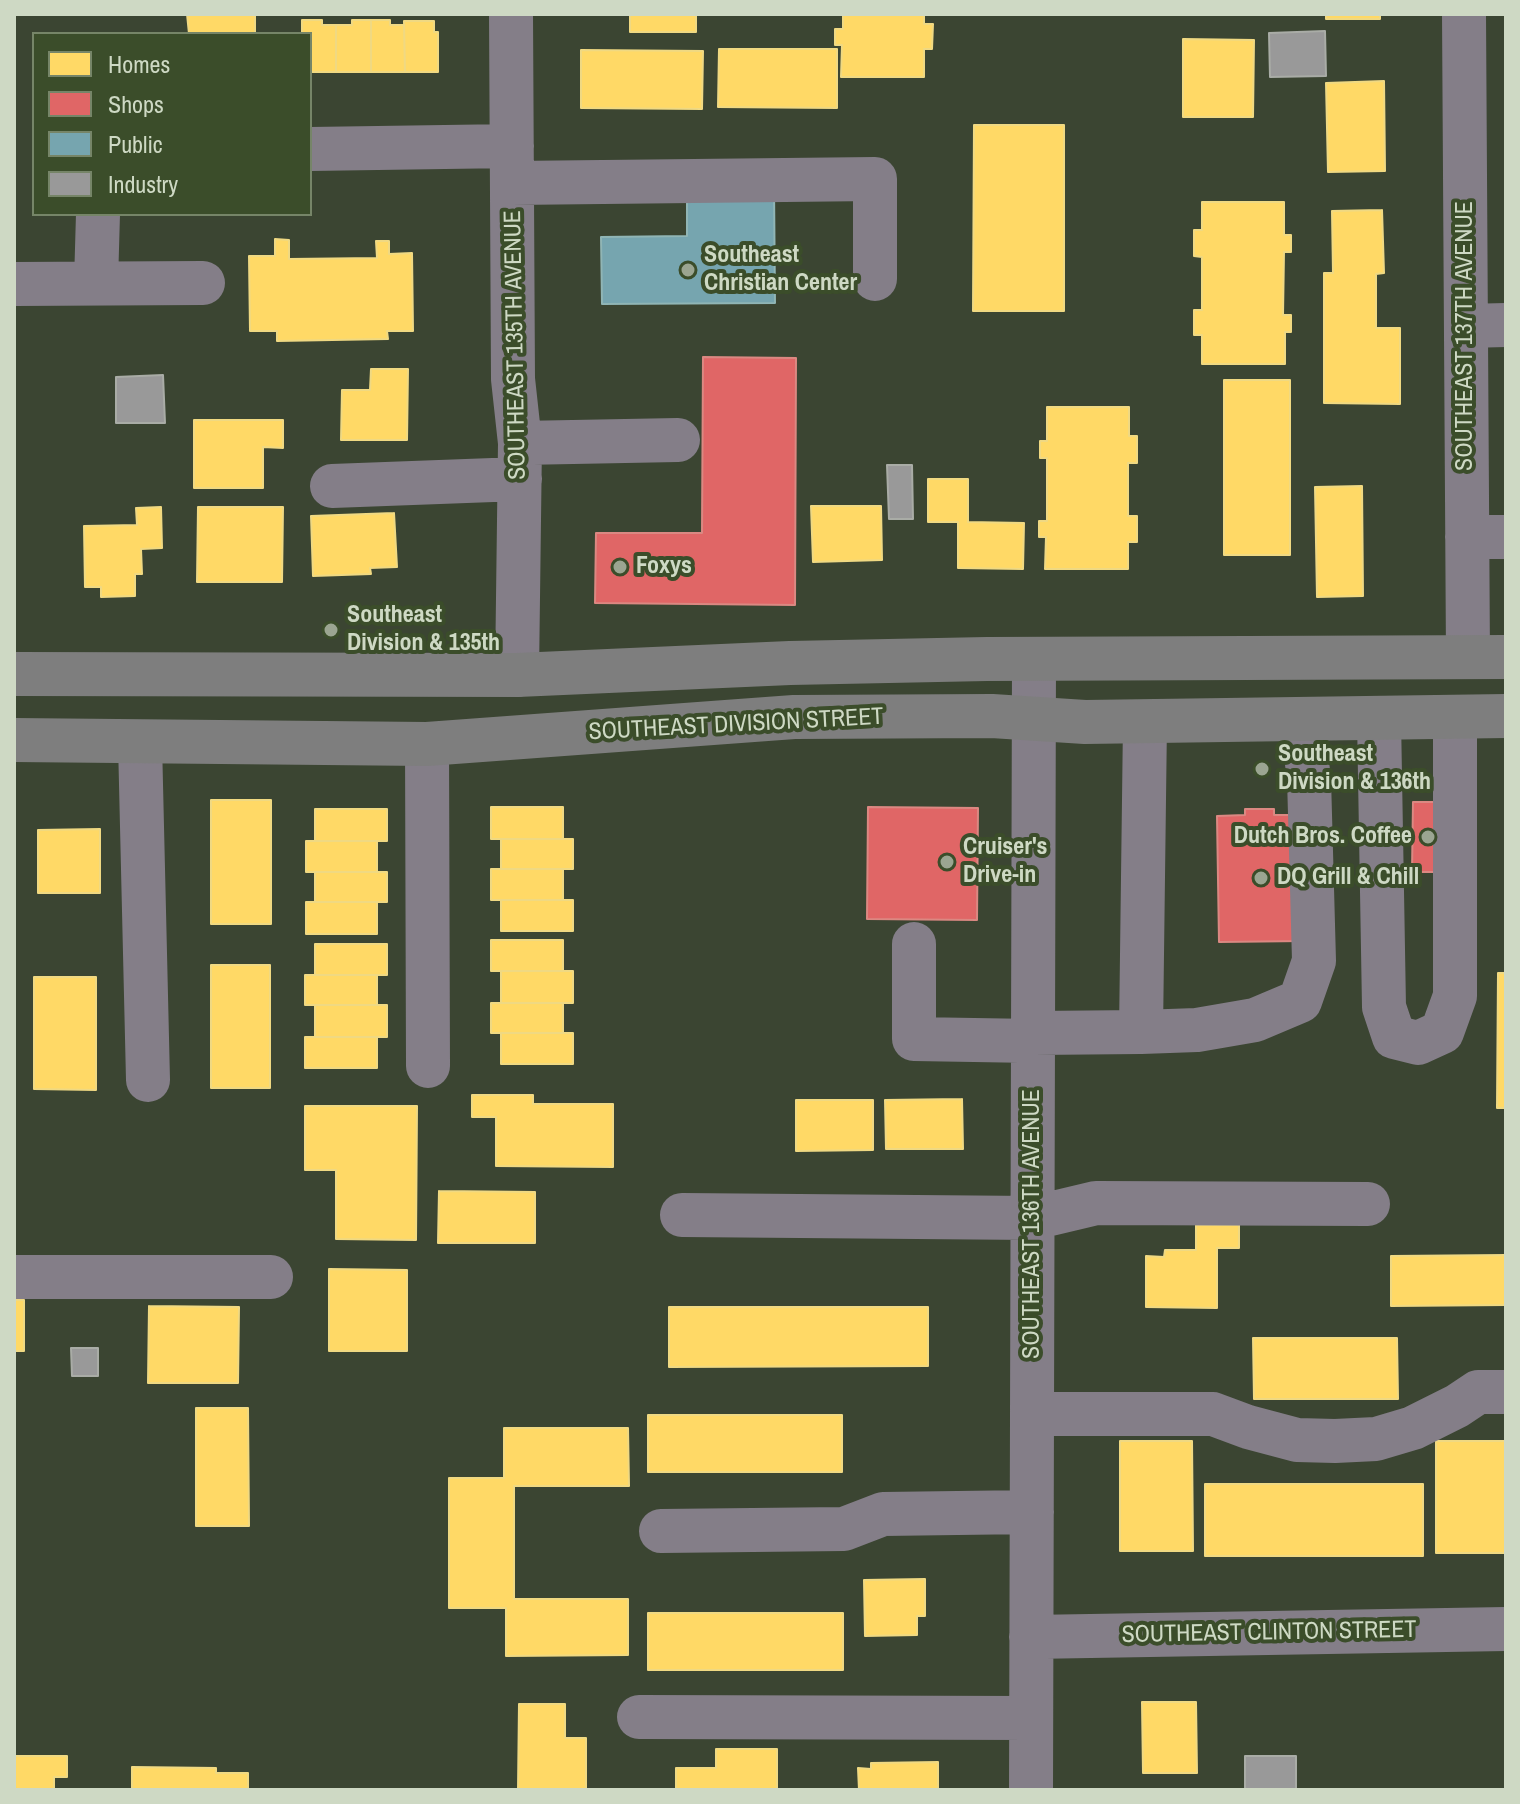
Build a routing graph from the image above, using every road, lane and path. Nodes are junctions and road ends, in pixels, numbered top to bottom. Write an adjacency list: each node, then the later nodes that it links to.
1 (511, 14): 4 (street, SOUTHEAST 135TH AVENUE)
2 (1464, 14): 10 (street, SOUTHEAST 137TH AVENUE)
3 (312, 149): 4 (street)
4 (512, 164): 6 (street); 12 (street, SOUTHEAST 135TH AVENUE)
5 (98, 216): 7 (street)
6 (875, 279)
7 (96, 283): 8 (street); 9 (street)
8 (203, 283)
9 (14, 284)
10 (1486, 326): 14 (street, SOUTHEAST 137TH AVENUE)
11 (678, 440): 12 (street)
12 (520, 461): 13 (street); 18 (street, SOUTHEAST 135TH AVENUE)
13 (332, 486)
14 (1486, 537): 15 (street, SOUTHEAST 137TH AVENUE)
15 (1487, 657): 16 (main road)
16 (1034, 659): 18 (main road); 22 (street, SOUTHEAST 136TH AVENUE)
17 (14, 674): 18 (main road)
18 (517, 675): 27 (main road)
19 (1506, 716): 20 (main road, SOUTHEAST DIVISION STREET)
20 (1455, 717): 21 (main road, SOUTHEAST DIVISION STREET); 21 (street)
21 (1379, 718): 23 (main road, SOUTHEAST DIVISION STREET)
22 (1035, 720): 24 (main road, SOUTHEAST DIVISION STREET); 27 (main road, SOUTHEAST DIVISION STREET); 30 (street, SOUTHEAST 136TH AVENUE)
23 (1301, 720): 24 (main road, SOUTHEAST DIVISION STREET); 29 (street)
24 (1145, 722): 29 (street)
25 (14, 740): 26 (main road, SOUTHEAST DIVISION STREET)
26 (140, 742): 27 (main road, SOUTHEAST DIVISION STREET); 32 (street)
27 (427, 744): 31 (street)
28 (914, 944): 30 (street)
29 (1141, 1032): 30 (street)
30 (1034, 1037): 35 (street, SOUTHEAST 136TH AVENUE)
31 (428, 1066)
32 (148, 1080)
33 (1368, 1204): 35 (street)
34 (682, 1215): 35 (street)
35 (1033, 1218): 39 (street, SOUTHEAST 136TH AVENUE)
36 (14, 1277): 37 (street)
37 (271, 1277)
38 (1506, 1392): 39 (street)
39 (1033, 1414): 40 (street, SOUTHEAST 136TH AVENUE)
40 (1032, 1512): 41 (street); 43 (street, SOUTHEAST 136TH AVENUE)
41 (661, 1531)
42 (1506, 1629): 43 (street, SOUTHEAST CLINTON STREET)
43 (1031, 1637): 45 (street, SOUTHEAST 136TH AVENUE)
44 (639, 1717): 45 (street)
45 (1031, 1718): 46 (street, SOUTHEAST 136TH AVENUE)
46 (1031, 1790)

